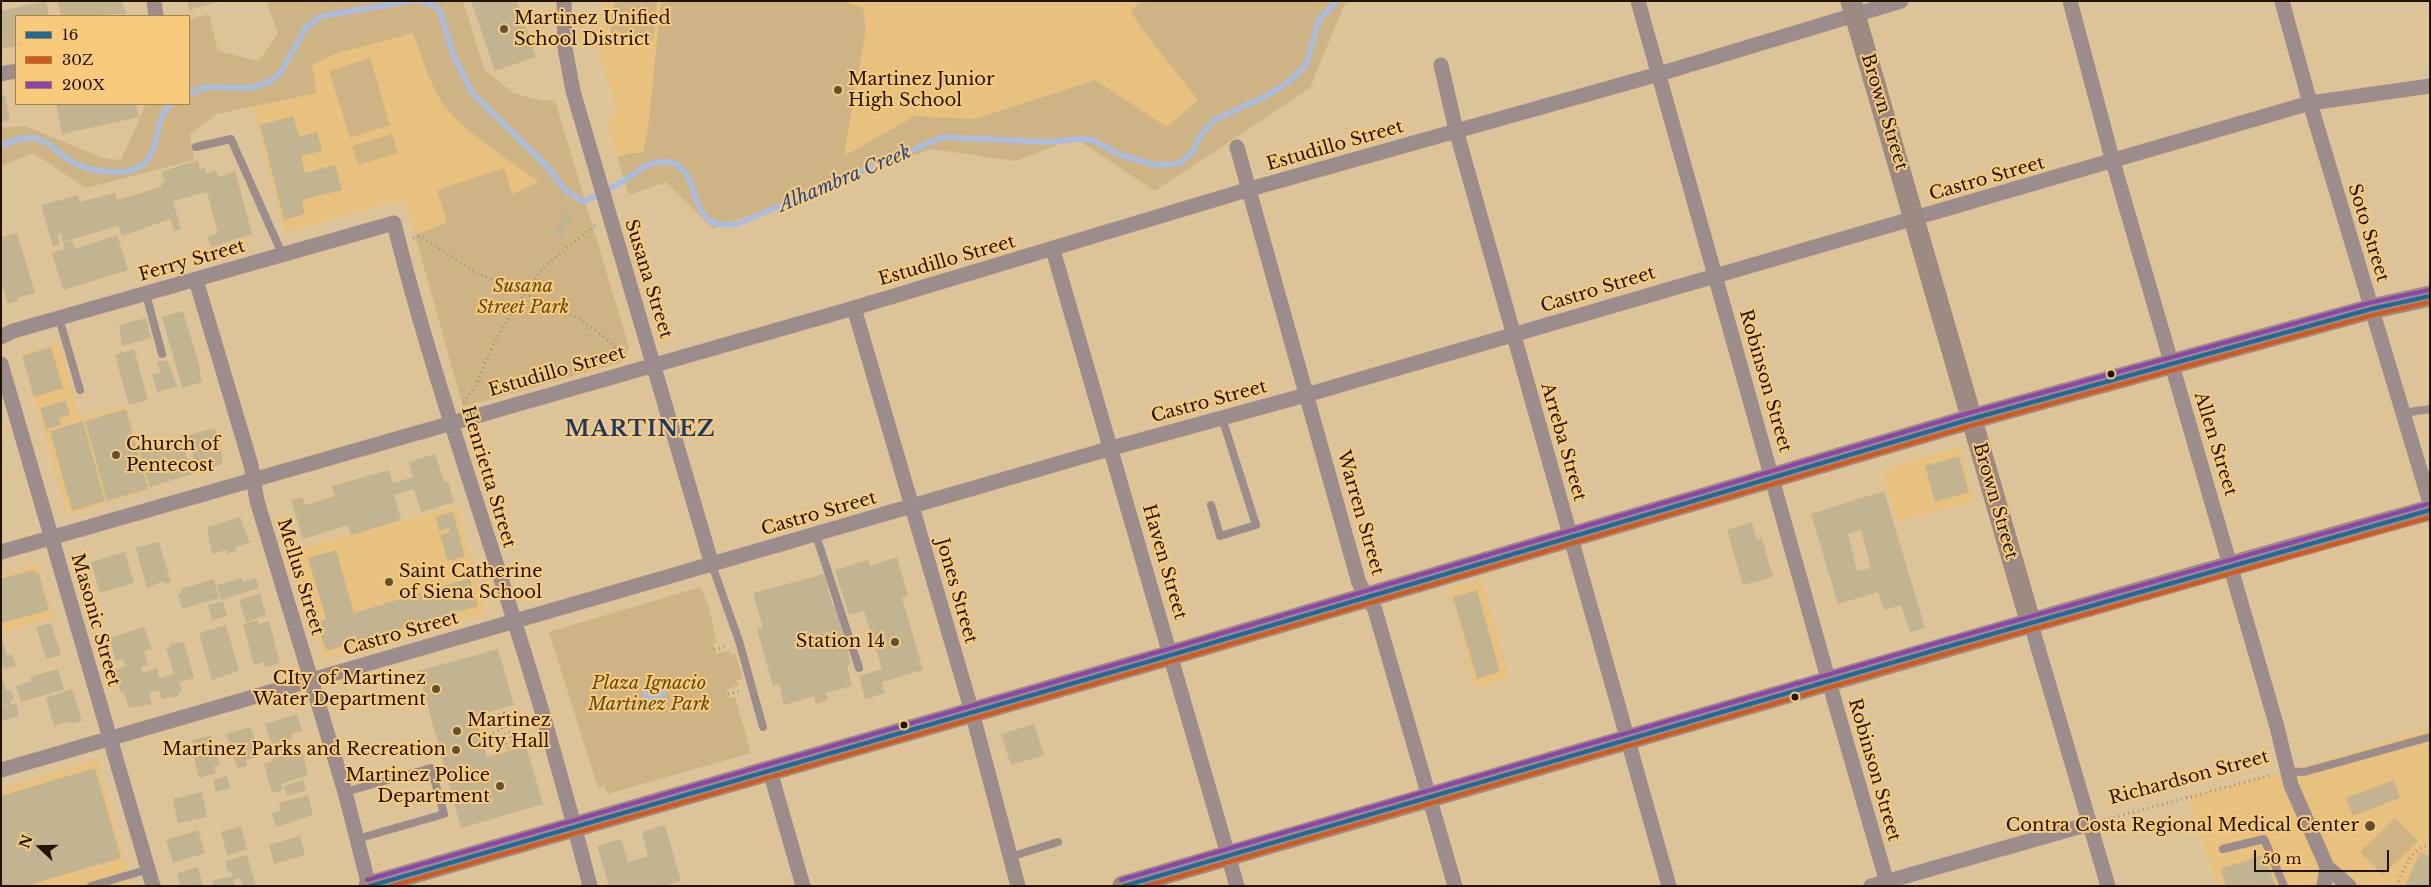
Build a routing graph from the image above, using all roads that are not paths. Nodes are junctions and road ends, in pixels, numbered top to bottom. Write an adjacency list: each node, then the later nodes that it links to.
1 (154, 1): 8 (street)
2 (564, 1): 35 (street, Susana Street)
3 (1638, 1): 12 (street, Robinson Street)
4 (1901, 1): 7 (street, Estudillo Street)
5 (2070, 1): 18 (street, Allen Street)
6 (2282, 1): 14 (street, Soto Street)
7 (1853, 8): 12 (street, Estudillo Street); 20 (main road, Brown Street)
8 (156, 15)
9 (1441, 65): 15 (street, Arreba Street)
10 (15, 71): 11 (street)
11 (1, 74)
12 (1659, 74): 15 (street, Estudillo Street); 24 (street, Robinson Street)
13 (2430, 86): 14 (street, Castro Street)
14 (2310, 103): 18 (street, Castro Street); 29 (street, Soto Street)
15 (1456, 130): 19 (street, Estudillo Street); 31 (street, Arreba Street)
16 (196, 147): 23 (lane)
17 (1237, 148): 19 (street, Warren Street)
18 (2113, 162): 20 (street, Castro Street); 36 (street, Allen Street)
19 (1250, 189): 22 (street, Estudillo Street); 38 (street, Warren Street)
20 (1916, 219): 24 (street, Castro Street); 42 (main road, Brown Street)
21 (394, 223): 23 (street, Ferry Street); 43 (street, Henrietta Street)
22 (1053, 250): 28 (street, Estudillo Street); 44 (street, Haven Street)
23 (283, 256): 25 (street, Ferry Street)
24 (1715, 275): 31 (street, Castro Street); 45 (street, Robinson Street)
25 (196, 280): 26 (street, Ferry Street); 46 (street, Mellus Street)
26 (146, 294): 30 (street, Ferry Street); 33 (lane)
27 (2430, 296): 29 (main road)
28 (854, 308): 35 (street, Estudillo Street); 49 (street, Jones Street)
29 (2371, 308): 36 (main road); 40 (street, Soto Street)
30 (59, 318): 32 (street, Ferry Street); 37 (lane)
31 (1513, 335): 38 (street, Castro Street); 53 (street, Arreba Street)
32 (1, 337)
33 (162, 354)
34 (1, 364): 52 (street, Masonic Street)
35 (653, 364): 43 (street, Estudillo Street); 56 (street, Susana Street)
36 (2171, 364): 42 (main road); 55 (street, Allen Street)
37 (80, 390)
38 (1306, 395): 41 (street, Castro Street); 57 (street, Warren Street)
39 (2430, 409): 40 (lane)
40 (2403, 413): 47 (street, Soto Street)
41 (1222, 418): 44 (street, Castro Street); 48 (lane)
42 (1971, 420): 45 (main road); 59 (main road, Brown Street)
43 (451, 423): 46 (street, Estudillo Street); 58 (street, Henrietta Street)
44 (1112, 448): 49 (street, Castro Street); 60 (street, Haven Street)
45 (1772, 477): 53 (main road); 63 (street, Robinson Street)
46 (253, 480): 52 (street, Estudillo Street); 62 (street, Mellus Street)
47 (2430, 503)
48 (1211, 505)
49 (912, 506): 51 (street, Castro Street); 64 (street, Jones Street)
50 (2430, 510): 55 (main road)
51 (816, 534): 56 (street, Castro Street); 61 (lane)
52 (52, 537): 54 (street, Estudillo Street); 66 (street, Masonic Street)
53 (1570, 538): 57 (main road); 67 (street, Arreba Street)
54 (1, 552)
55 (2232, 565): 59 (main road); 71 (street, Allen Street)
56 (712, 566): 58 (street, Castro Street); 65 (lane)
57 (1367, 597): 60 (main road); 73 (street, Warren Street)
58 (515, 622): 62 (street, Castro Street); 75 (street, Henrietta Street)
59 (2031, 624): 63 (main road); 74 (street, Brown Street)
60 (1171, 656): 64 (main road); 79 (street, Haven Street)
61 (859, 668)
62 (312, 680): 66 (street, Castro Street); 72 (street, Mellus Street)
63 (1829, 682): 67 (main road); 83 (street, Robinson Street)
64 (972, 712): 70 (main road); 80 (street, Jones Street)
65 (763, 727)
66 (109, 737): 69 (street, Castro Street); 82 (street, Masonic Street)
67 (1629, 737): 73 (main road); 93 (street, Arreba Street)
68 (2430, 737): 71 (lane)
69 (1, 770)
70 (770, 771): 75 (main road); 88 (street)
71 (2286, 771): 81 (street, Allen Street)
72 (345, 792): 76 (street, Mellus Street); 76 (lane)
73 (1430, 797): 79 (main road); 92 (street, Warren Street)
74 (2089, 824): 83 (street); 95 (street, Brown Street)
75 (575, 828): 86 (main road); 87 (street, Henrietta Street)
76 (357, 839): 86 (street, Mellus Street)
77 (1058, 842): 80 (lane)
78 (2223, 849): 96 (lane)
79 (1228, 855): 90 (main road); 91 (street, Haven Street)
80 (1010, 857): 89 (street, Jones Street)
81 (2327, 867): 97 (street); 98 (street, Allen Street)
82 (149, 869): 84 (lane); 85 (street, Masonic Street)
83 (1888, 883): 94 (street)
84 (91, 886)
85 (153, 886)
86 (369, 886)
87 (590, 886)
88 (803, 886)
89 (1018, 886)
90 (1123, 886)
91 (1237, 886)
92 (1454, 886)
93 (1669, 886)
94 (1871, 886)
95 (2108, 886)
96 (2284, 886)
97 (2324, 886)
98 (2349, 886)

